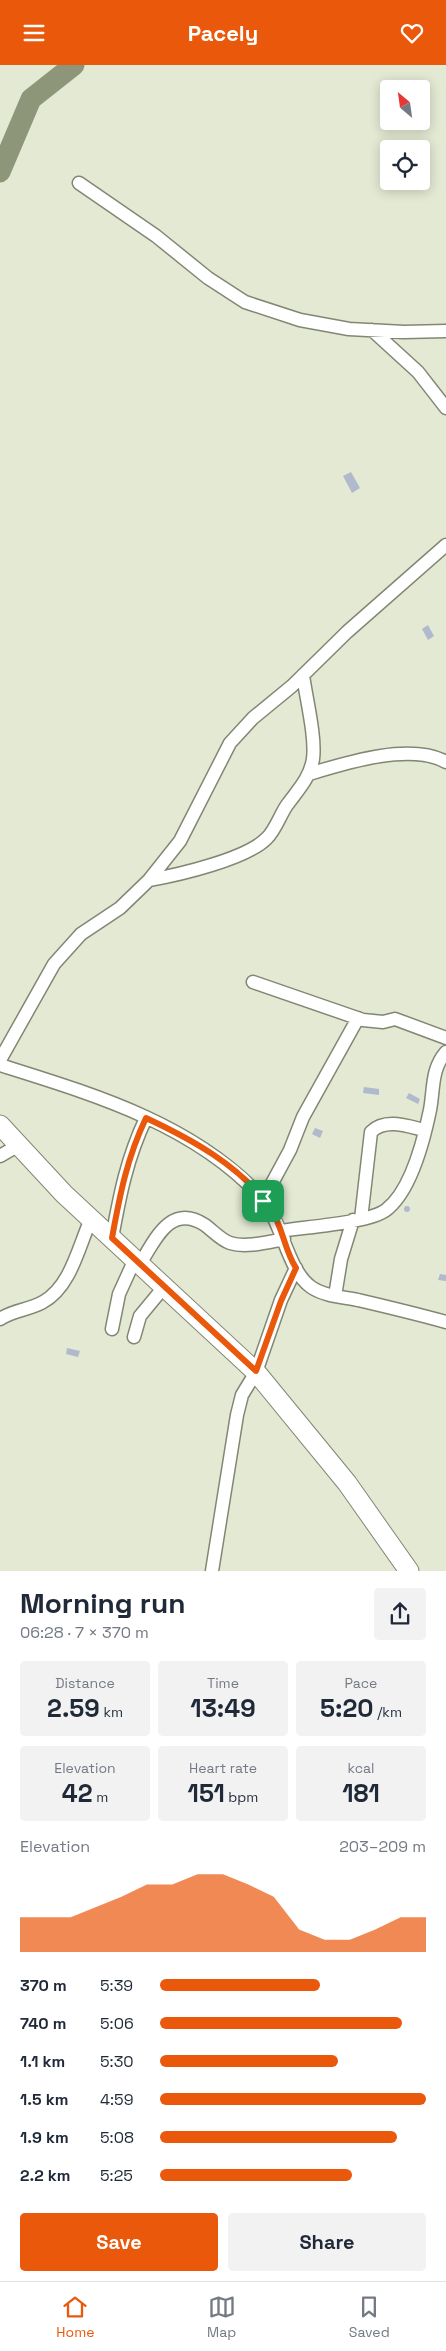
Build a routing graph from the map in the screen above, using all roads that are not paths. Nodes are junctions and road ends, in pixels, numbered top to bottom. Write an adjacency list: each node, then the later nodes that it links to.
1 (79, 183): 2 (street)
2 (372, 330): 3 (street); 4 (street)
3 (446, 331)
4 (446, 408)
5 (446, 545): 6 (street)
6 (303, 675): 8 (street); 9 (street)
7 (446, 762): 8 (street)
8 (308, 774): 9 (street)
9 (149, 880): 14 (street)
10 (253, 981): 11 (street)
11 (358, 1019): 12 (street); 21 (street)
12 (446, 1038)
13 (446, 1052): 18 (street)
14 (0, 1060)
15 (0, 1065): 16 (street)
16 (146, 1118): 21 (street); 25 (street)
17 (0, 1125): 19 (street)
18 (424, 1130): 23 (street); 23 (street)
19 (20, 1145): 20 (street); 22 (street)
20 (0, 1156)
21 (263, 1201): 24 (street)
22 (91, 1219): 25 (street); 30 (street)
23 (357, 1220): 24 (street); 29 (street)
24 (283, 1235): 26 (street); 27 (street)
25 (112, 1238): 26 (street)
26 (138, 1262): 28 (street); 32 (street)
27 (296, 1268): 29 (street); 34 (street)
28 (164, 1287): 33 (street); 34 (street)
29 (335, 1296): 31 (street)
30 (0, 1319)
31 (446, 1322)
32 (112, 1329)
33 (134, 1337)
34 (256, 1371): 35 (street); 36 (street)
35 (212, 1571)
36 (408, 1571)

